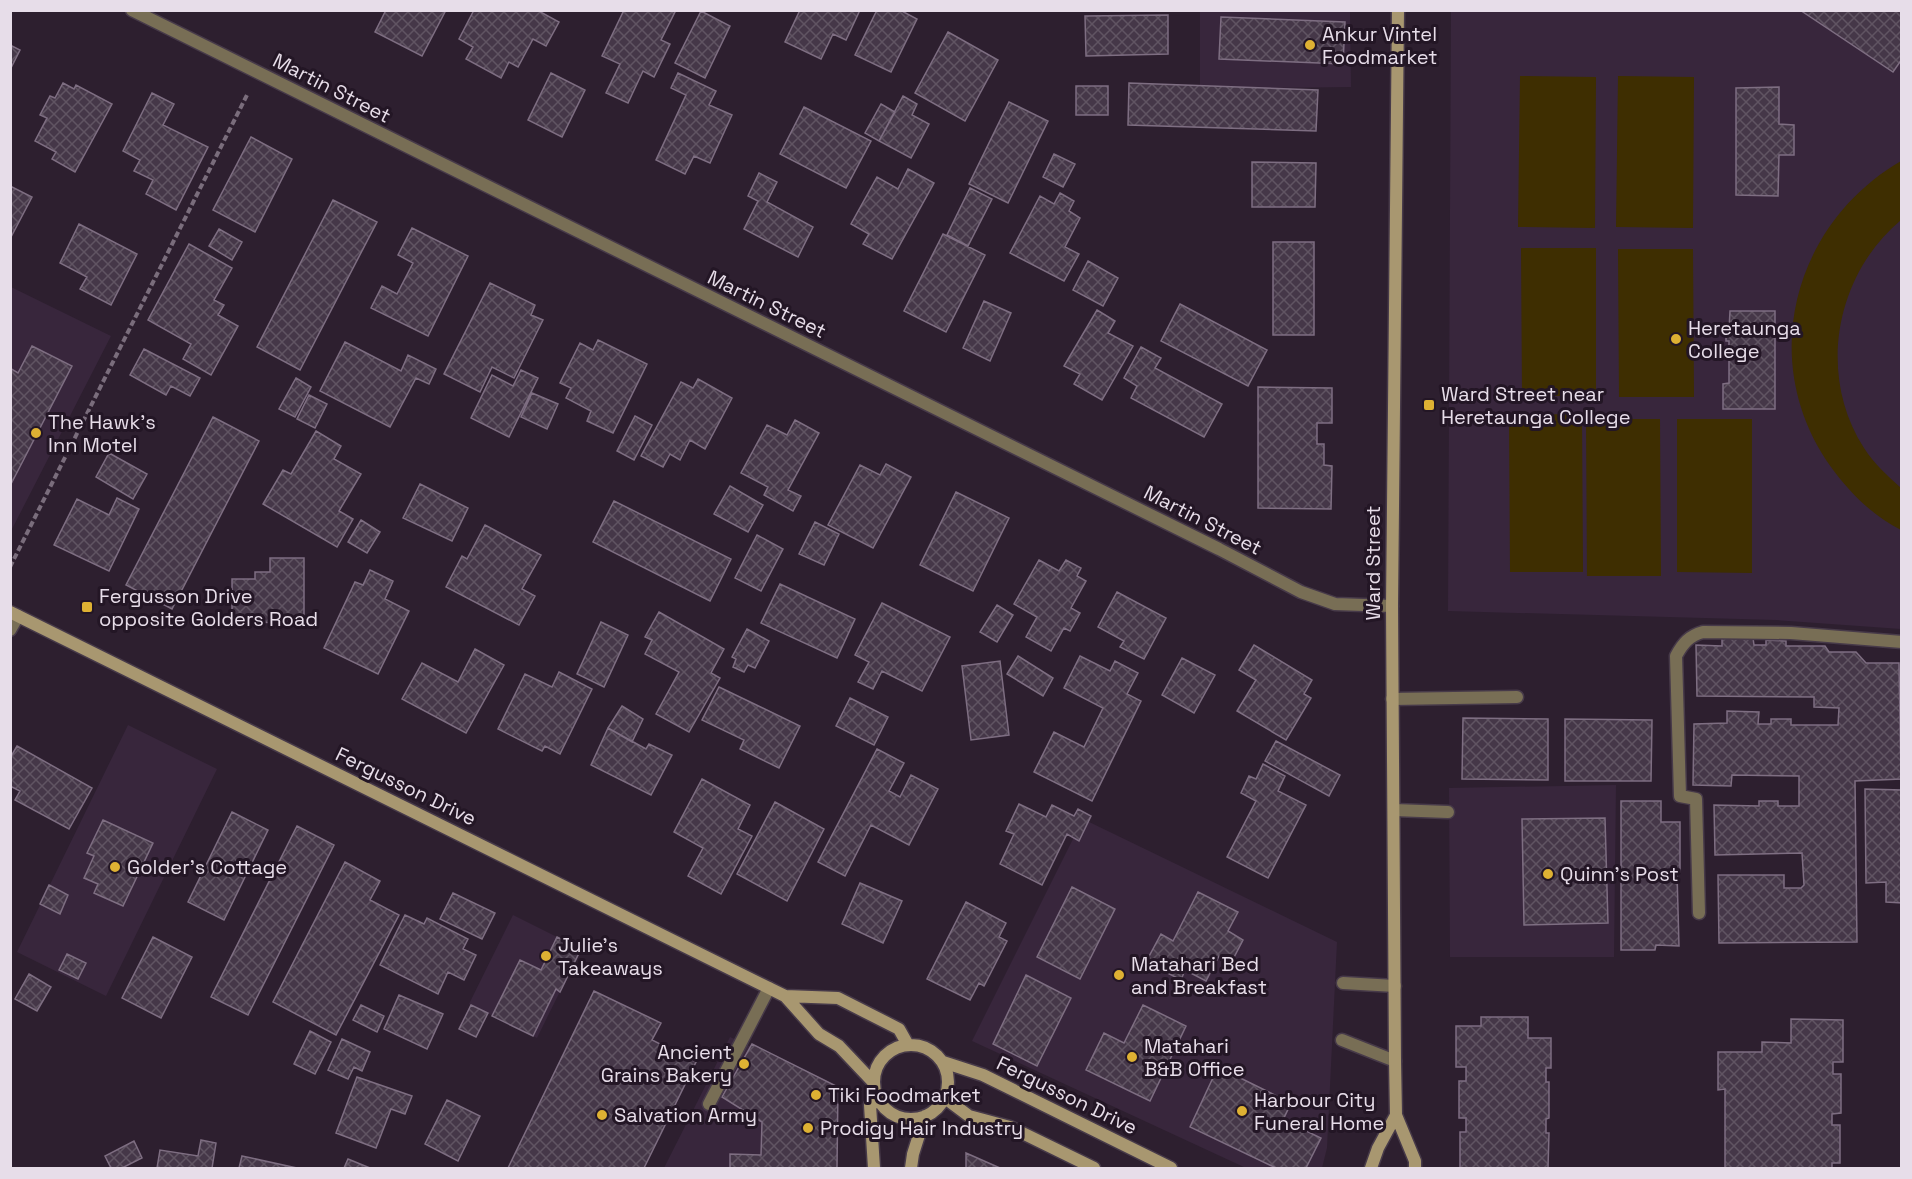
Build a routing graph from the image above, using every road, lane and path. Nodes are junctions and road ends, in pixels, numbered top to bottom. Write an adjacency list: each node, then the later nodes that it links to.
1 (132, 10): 3 (street, Martin Street)
2 (1398, 10): 5 (main road, Ward Street)
3 (258, 73): 4 (path); 5 (street, Martin Street)
4 (10, 567)
5 (1392, 606): 10 (main road, Ward Street)
6 (14, 614): 7 (street); 16 (main road, Fergusson Drive)
7 (10, 630)
8 (1902, 642): 13 (street)
9 (1516, 697): 10 (street)
10 (1392, 699): 11 (main road, Ward Street)
11 (1394, 810): 12 (street); 15 (main road, Ward Street)
12 (1448, 812)
13 (1699, 913)
14 (1343, 983): 15 (street)
15 (1395, 986): 20 (main road, Ward Street)
16 (769, 988): 17 (main road, Fergusson Drive); 25 (street)
17 (785, 996): 19 (main road, Fergusson Drive); 22 (main road, Fergusson Drive)
18 (1342, 1040): 20 (street)
19 (908, 1045): 21 (main road); 22 (main road)
20 (1395, 1061): 26 (main road, Ward Street)
21 (943, 1062): 23 (main road); 31 (main road, Fergusson Drive)
22 (874, 1083): 24 (main road)
23 (945, 1098): 27 (main road); 30 (main road)
24 (879, 1100): 27 (main road); 28 (main road)
25 (709, 1104)
26 (1396, 1115): 32 (main road, Ward Street); 33 (main road, Ward Street)
27 (925, 1116): 29 (main road)
28 (874, 1168)
29 (911, 1168)
30 (1094, 1168)
31 (1171, 1168)
32 (1371, 1168)
33 (1415, 1168)

